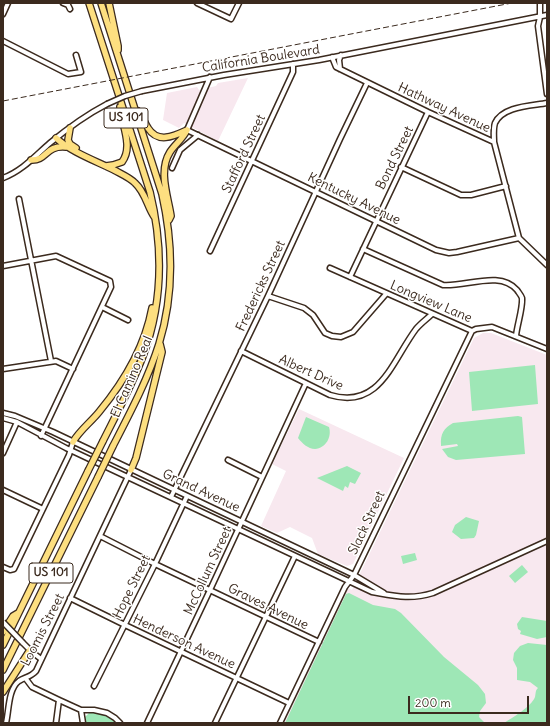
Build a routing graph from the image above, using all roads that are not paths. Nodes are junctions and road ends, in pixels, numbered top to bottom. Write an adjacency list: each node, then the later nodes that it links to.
1 (8, 3): 10 (street)
2 (63, 3): 9 (street)
3 (88, 3): 23 (highway, El Camino Real / US 101)
4 (101, 3): 16 (highway, El Camino Real / US 101)
5 (109, 3): 16 (highway)
6 (197, 3): 7 (street)
7 (239, 3)
8 (540, 3): 12 (street)
9 (70, 9)
10 (3, 14)
11 (547, 15): 12 (street, California Boulevard)
12 (540, 17): 15 (street, California Boulevard); 22 (street)
13 (3, 42): 14 (street)
14 (76, 55)
15 (341, 55): 17 (street, California Boulevard); 19 (street)
16 (118, 56): 25 (highway, El Camino Real / US 101)
17 (332, 57): 18 (street, California Boulevard); 19 (street, Hathway Avenue)
18 (293, 64): 20 (street, California Boulevard); 34 (street, Stafford Street)
19 (340, 69): 21 (street, Hathway Avenue)
20 (210, 77): 27 (street, California Boulevard, bridge); 28 (street)
21 (368, 83): 26 (street, Hathway Avenue); 41 (street, Fredericks Street)
22 (547, 94)
23 (119, 97): 36 (highway); 43 (highway, El Camino Real / US 101)
24 (547, 103): 31 (street)
25 (136, 108): 28 (highway); 45 (highway, El Camino Real / US 101)
26 (428, 112): 31 (street, Hathway Avenue); 37 (street, Bond Street)
27 (70, 128): 30 (street, California Boulevard); 35 (highway)
28 (187, 130): 29 (street, Kentucky Avenue); 45 (highway)
29 (198, 135): 34 (street, Kentucky Avenue); 38 (street)
30 (56, 138): 32 (highway); 33 (street, California Boulevard)
31 (494, 142): 40 (street, Hathway Avenue)
32 (67, 147): 33 (highway); 35 (highway)
33 (31, 160): 39 (street, California Boulevard)
34 (252, 161): 41 (street, Kentucky Avenue); 48 (street, Stafford Street)
35 (98, 162): 36 (highway)
36 (106, 166): 43 (highway)
37 (401, 167): 40 (street); 44 (street, Bond Street)
38 (172, 168)
39 (3, 178)
40 (506, 186): 46 (street, Hathway Avenue)
41 (316, 192): 44 (street, Kentucky Avenue); 56 (street, Fredericks Street)
42 (19, 199): 49 (street)
43 (156, 220): 54 (highway, El Camino Real / US 101)
44 (376, 221): 46 (street, Kentucky Avenue); 47 (street, Bond Street)
45 (168, 223): 62 (highway, El Camino Real / US 101)
46 (519, 238): 50 (street)
47 (363, 249): 53 (street, Bond Street); 61 (street)
48 (210, 251)
49 (31, 260): 51 (street); 57 (street); 65 (street)
50 (547, 265)
51 (3, 266)
52 (330, 268): 53 (street, Longview Lane)
53 (350, 277): 55 (street, Longview Lane)
54 (158, 291): 74 (highway); 99 (highway, El Camino Real / US 101, bridge)
55 (386, 294): 56 (street); 58 (street, Longview Lane)
56 (268, 296): 64 (street, Fredericks Street)
57 (102, 307): 59 (street); 67 (street)
58 (432, 314): 60 (street, Longview Lane); 68 (street, Albert Drive)
59 (128, 320)
60 (472, 331): 61 (street, Longview Lane); 94 (street, Slack Street)
61 (516, 336): 63 (street, Longview Lane)
62 (159, 343): 78 (highway); 109 (highway, El Camino Real / US 101, bridge)
63 (547, 349)
64 (241, 351): 68 (street, Albert Drive); 82 (street, Fredericks Street)
65 (51, 361): 66 (street); 67 (street)
66 (3, 369)
67 (72, 369): 72 (street)
68 (306, 384): 80 (street, McCollum Street)
69 (3, 413): 72 (street, Grand Avenue)
70 (3, 418): 71 (street, Grand Avenue)
71 (17, 422): 73 (street, Grand Avenue); 76 (street)
72 (44, 428): 73 (street); 74 (street, Grand Avenue)
73 (41, 436): 75 (street, Grand Avenue)
74 (73, 442): 75 (street); 78 (street, Grand Avenue)
75 (71, 450): 79 (street, Grand Avenue); 86 (street)
76 (3, 453)
77 (228, 460): 80 (street)
78 (131, 470): 79 (street, Loomis Street); 82 (street, Grand Avenue)
79 (128, 477): 84 (street, Grand Avenue); 89 (street, Loomis Street)
80 (262, 477): 87 (street, McCollum Street)
81 (3, 490): 86 (street)
82 (175, 490): 83 (street, Grand Avenue); 84 (street, Fredericks Street)
83 (187, 496): 85 (street, Hope Street); 87 (street, Grand Avenue)
84 (171, 497): 85 (street, Grand Avenue)
85 (184, 503): 88 (street, Grand Avenue); 92 (street, Hope Street)
86 (43, 509): 93 (street)
87 (242, 522): 88 (street, McCollum Street); 94 (street, Grand Avenue)
88 (238, 529): 91 (street, Grand Avenue); 96 (street, McCollum Street)
89 (100, 536): 92 (street, Graves Avenue); 98 (street, Loomis Street)
90 (547, 541): 97 (street, Grand Avenue)
91 (295, 556): 95 (street, Grand Avenue); 100 (street)
92 (155, 564): 96 (street, Graves Avenue); 102 (street, Hope Street)
93 (3, 567)
94 (354, 575): 95 (street, Slack Street); 97 (street, Grand Avenue)
95 (350, 581): 97 (street, Grand Avenue); 104 (street, Slack Street)
96 (210, 590): 100 (street, Graves Avenue); 107 (street, McCollum Street)
97 (388, 595)
98 (70, 598): 102 (street, Henderson Avenue); 108 (street, Loomis Street)
99 (18, 613): 103 (highway); 105 (highway, El Camino Real / US 101)
100 (266, 617): 104 (street, Graves Avenue); 111 (street)
101 (3, 622): 106 (street, bridge)
102 (125, 625): 107 (street, Henderson Avenue); 112 (street, Hope Street)
103 (3, 632)
104 (319, 642): 115 (street, Slack Street)
105 (3, 645)
106 (30, 650): 108 (street); 113 (highway)
107 (181, 652): 111 (street, Henderson Avenue); 121 (street, McCollum Street)
108 (42, 659): 110 (street, Loomis Street)
109 (3, 670)
110 (26, 678): 114 (street); 117 (street, Loomis Street)
111 (237, 678): 115 (street, Henderson Avenue); 122 (street)
112 (94, 686)
113 (3, 692)
114 (59, 700): 116 (street); 118 (street)
115 (289, 703): 123 (street, Slack Street)
116 (81, 710): 119 (street); 120 (street)
117 (6, 723)
118 (56, 723)
119 (83, 723)
120 (120, 723)
121 (147, 723)
122 (215, 723)
123 (280, 723)

